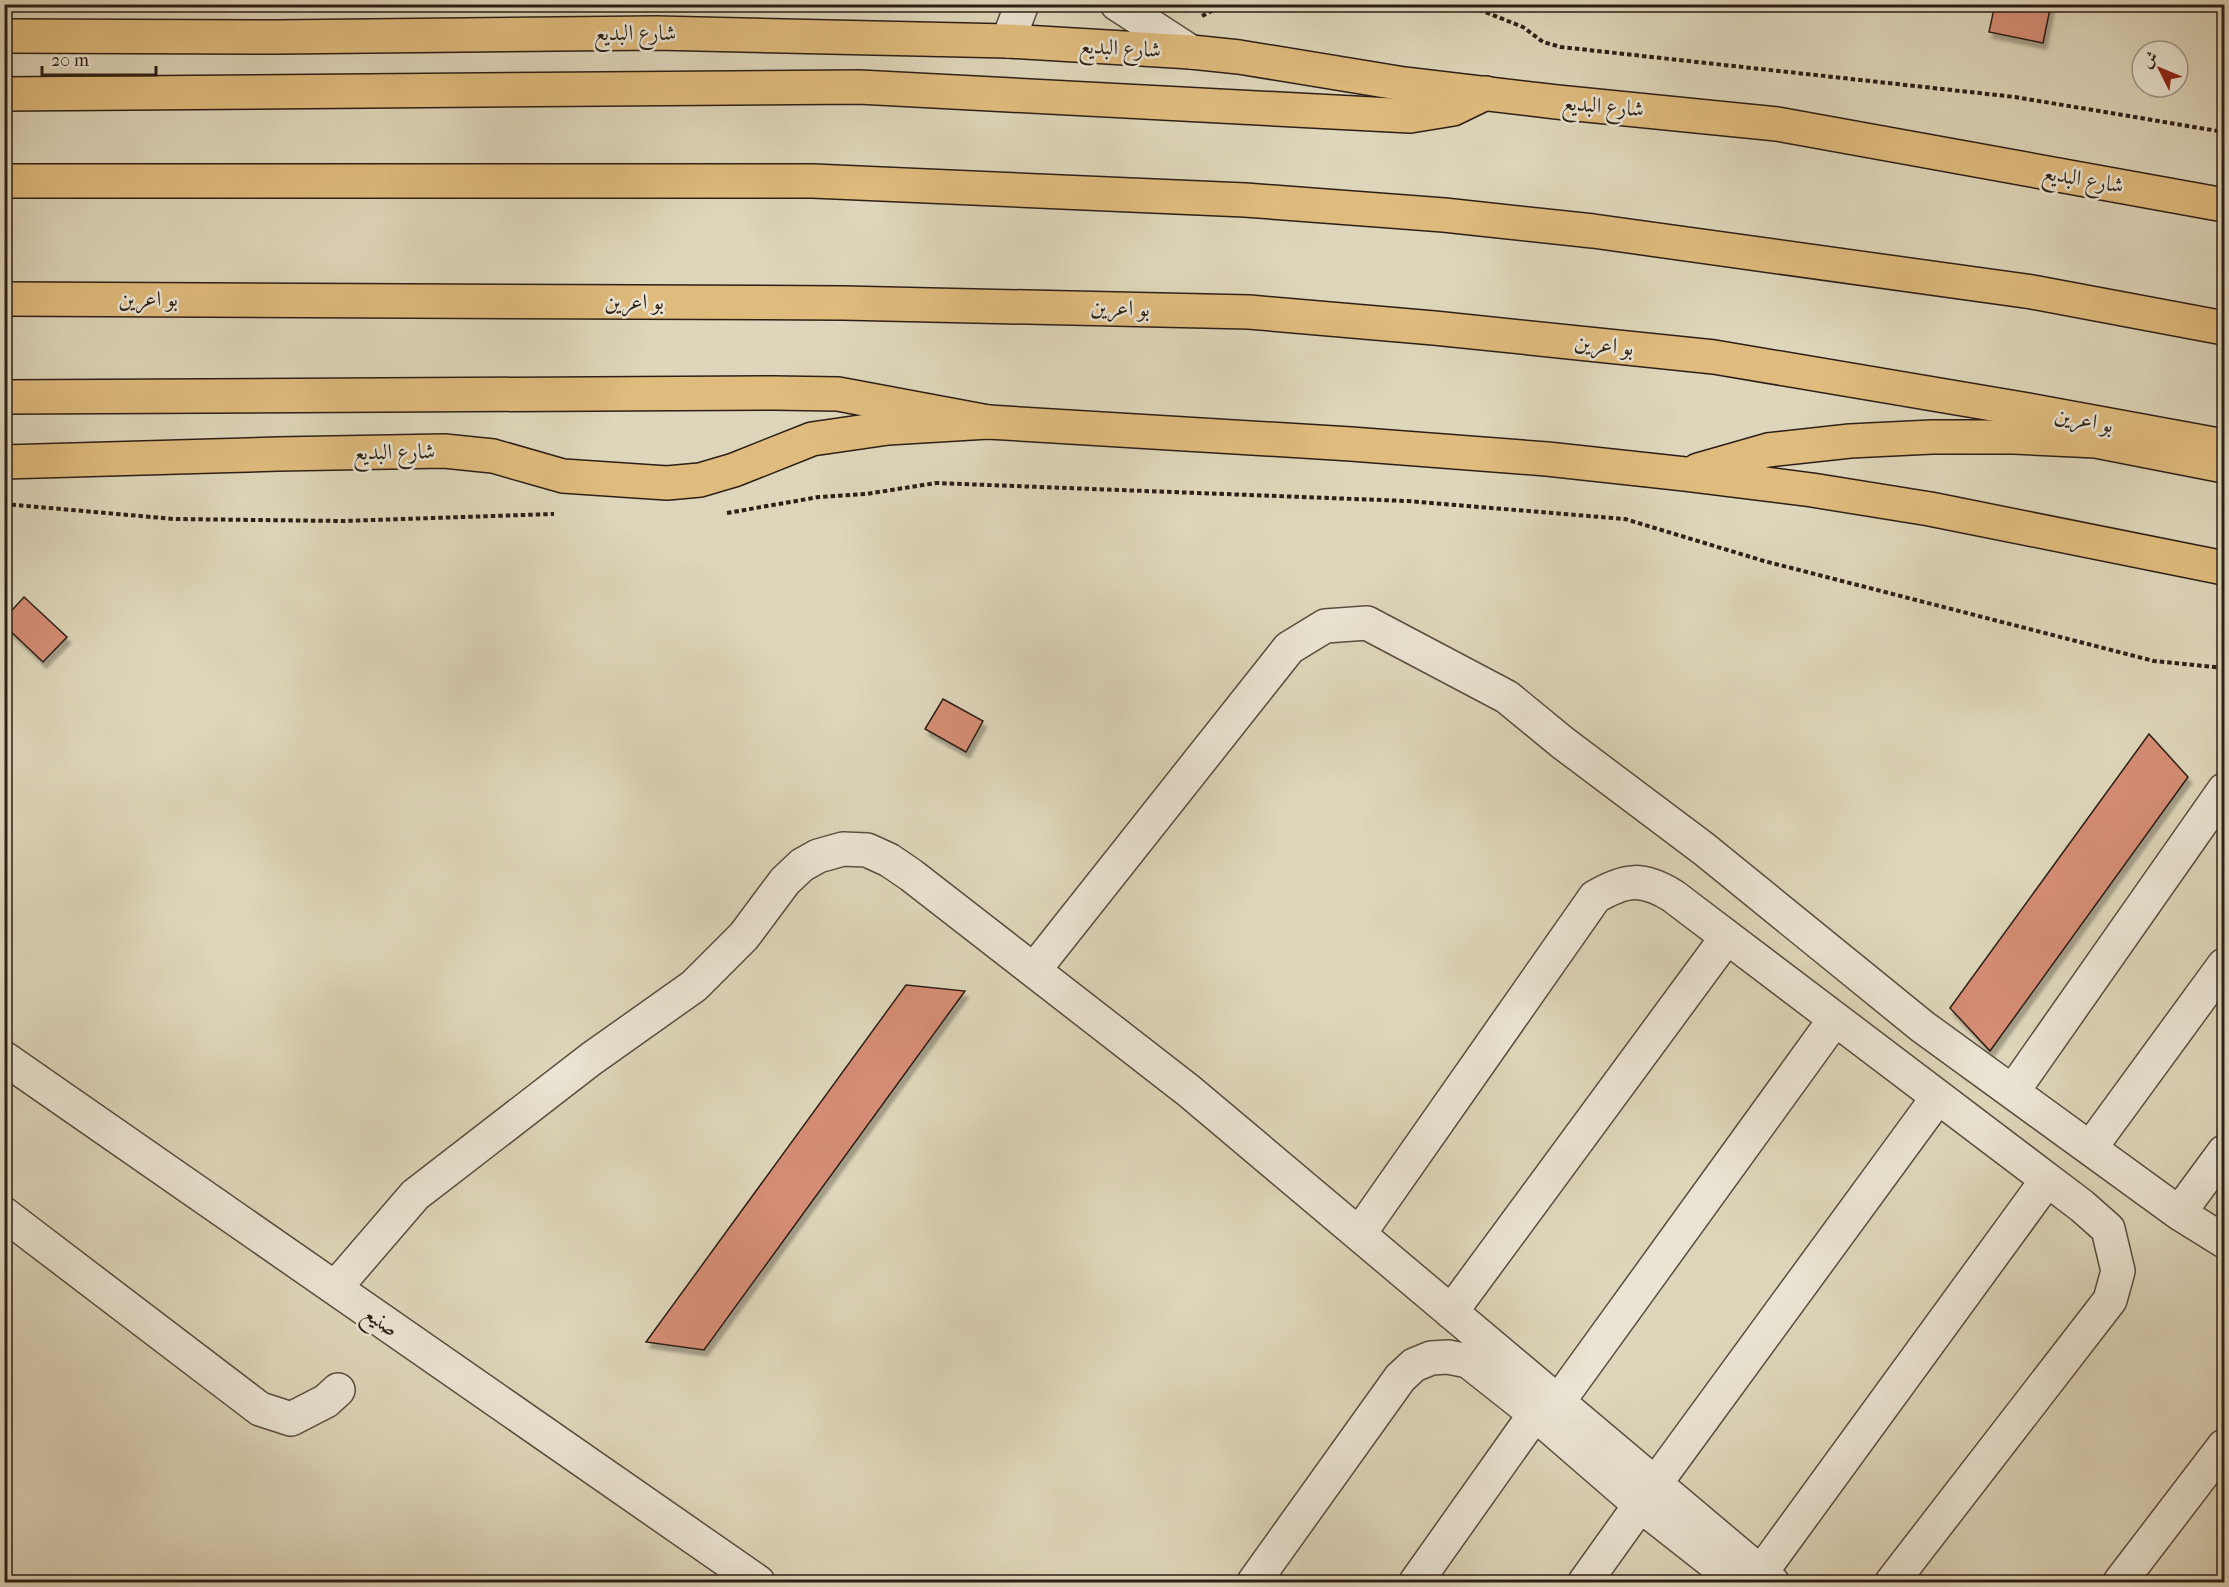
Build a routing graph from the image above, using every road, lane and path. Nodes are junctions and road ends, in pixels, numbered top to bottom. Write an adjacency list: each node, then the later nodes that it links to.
1 (1022, 4): 5 (street)
2 (1117, 4): 6 (street)
3 (1465, 4): 9 (path)
4 (4, 36): 5 (main road, شارع البديع)
5 (1008, 41): 6 (main road, شارع البديع)
6 (1191, 52): 7 (main road, شارع البديع)
7 (1486, 93): 8 (main road); 11 (main road, شارع البديع)
8 (4, 94)
9 (2224, 132)
10 (4, 181): 13 (main road)
11 (2224, 205)
12 (4, 299): 16 (main road, بو اعرين)
13 (2224, 328)
14 (4, 397): 15 (main road)
15 (988, 422): 17 (main road, شارع البديع); 19 (main road)
16 (2224, 446)
17 (4, 462)
18 (2224, 465): 19 (main road)
19 (1685, 474): 23 (main road)
20 (4, 504): 22 (path)
21 (726, 513): 24 (path)
22 (562, 514)
23 (2224, 568)
24 (2224, 668)
25 (2224, 789): 31 (street)
26 (1727, 937): 29 (street); 38 (street); 41 (street)
27 (2224, 965): 33 (street)
28 (1034, 970): 31 (street); 38 (street); 40 (street)
29 (1835, 1018): 32 (street); 43 (street)
30 (9, 1069): 40 (street, صنيع)
31 (2013, 1091): 33 (street)
32 (1938, 1097): 35 (street); 45 (street)
33 (2091, 1148): 36 (street)
34 (2224, 1152): 36 (street)
35 (2047, 1180): 46 (street); 51 (street)
36 (2179, 1213): 39 (street)
37 (4, 1214): 42 (street)
38 (1359, 1234): 41 (street)
39 (2224, 1241)
40 (335, 1288): 47 (street, صنيع)
41 (1451, 1312): 43 (street)
42 (338, 1390)
43 (1546, 1408): 45 (street); 48 (street); 49 (street)
44 (2224, 1446): 52 (street)
45 (1648, 1495): 46 (street); 50 (street)
46 (1756, 1580)
47 (758, 1582)
48 (1254, 1582)
49 (1416, 1582)
50 (1585, 1582)
51 (1892, 1582)
52 (2120, 1582)

